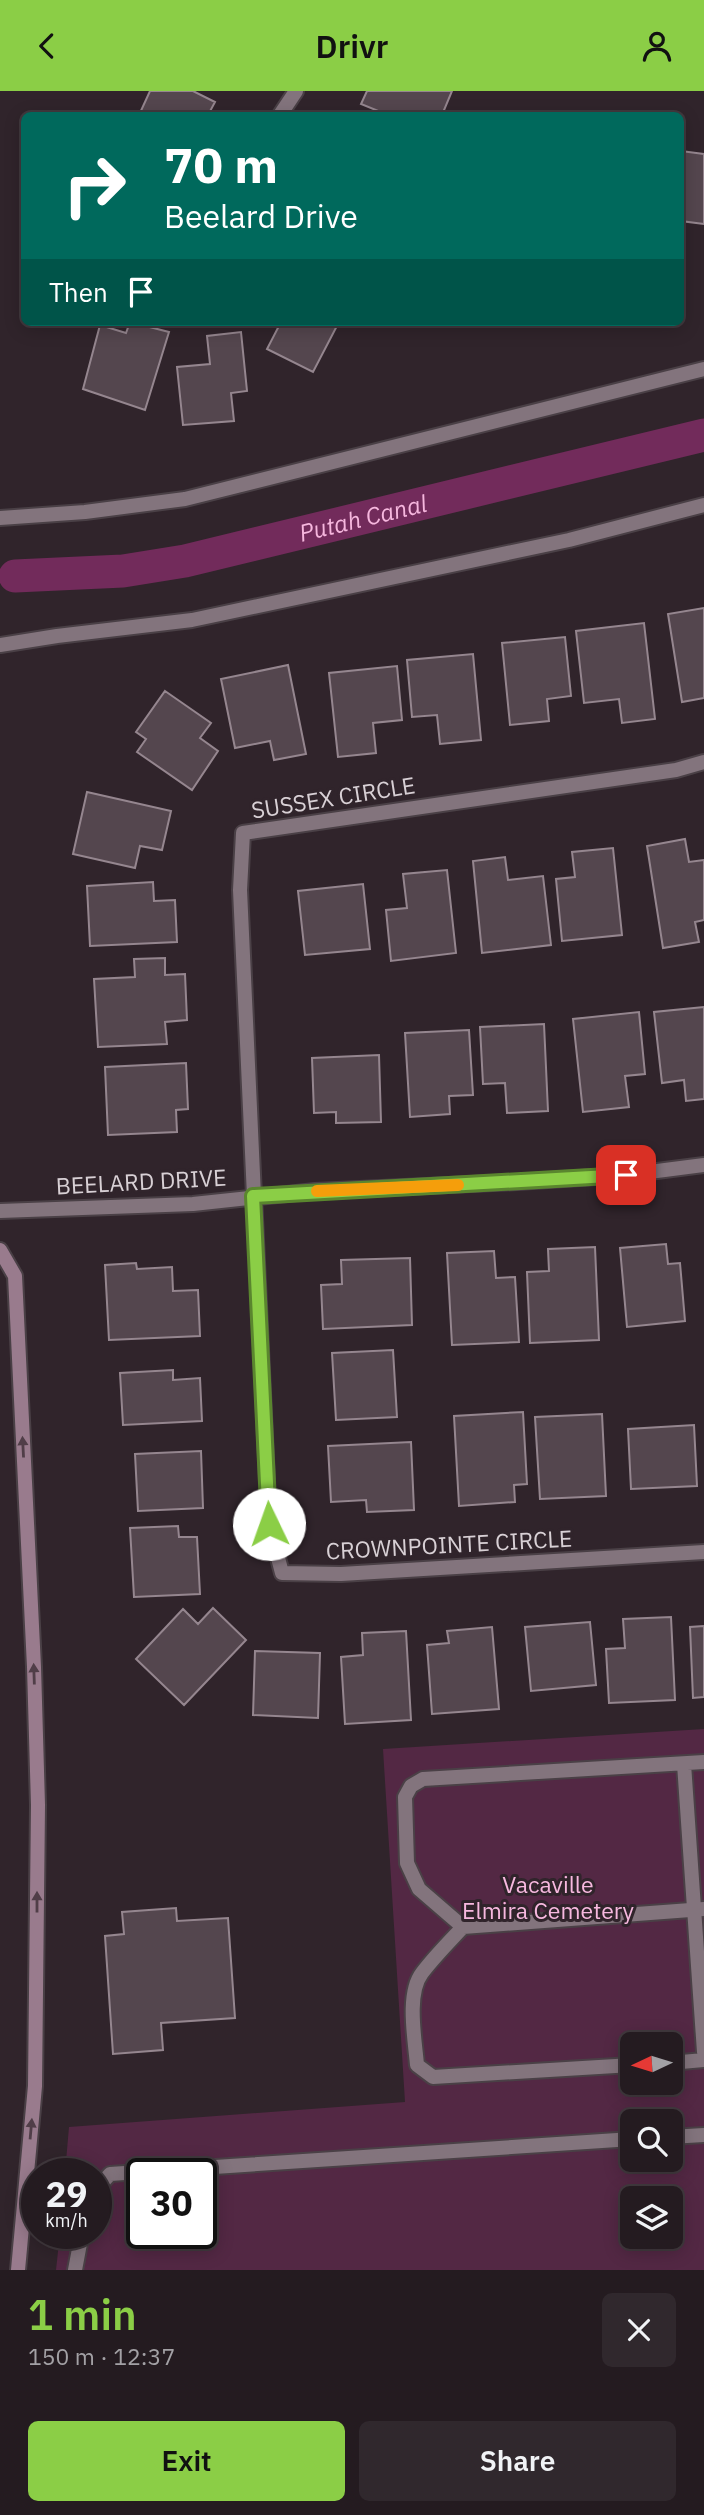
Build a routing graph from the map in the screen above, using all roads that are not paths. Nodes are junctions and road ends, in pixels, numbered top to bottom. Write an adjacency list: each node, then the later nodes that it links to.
1 (296, 91): 2 (street)
2 (282, 112)
3 (704, 369): 5 (street)
4 (704, 505): 6 (street)
5 (0, 518)
6 (0, 645)
7 (704, 762): 9 (street, SUSSEX CIRCLE)
8 (704, 1165): 9 (street, BEELARD DRIVE)
9 (253, 1196): 10 (street, BEELARD DRIVE); 12 (street, CROWNPOINTE CIRCLE)
10 (0, 1212)
11 (0, 1250): 26 (main road, one-way to 11)
12 (704, 1552)
13 (704, 1762): 14 (street)
14 (684, 1764): 15 (street); 16 (street)
15 (699, 1909): 16 (street); 17 (street)
16 (463, 1927): 20 (street)
17 (704, 2052)
18 (704, 2060): 19 (street)
19 (683, 2062)
20 (620, 2066)
21 (704, 2135): 22 (street)
22 (683, 2136)
23 (620, 2140): 24 (street)
24 (112, 2174)
25 (79, 2249): 27 (street)
26 (18, 2270)
27 (75, 2270)

